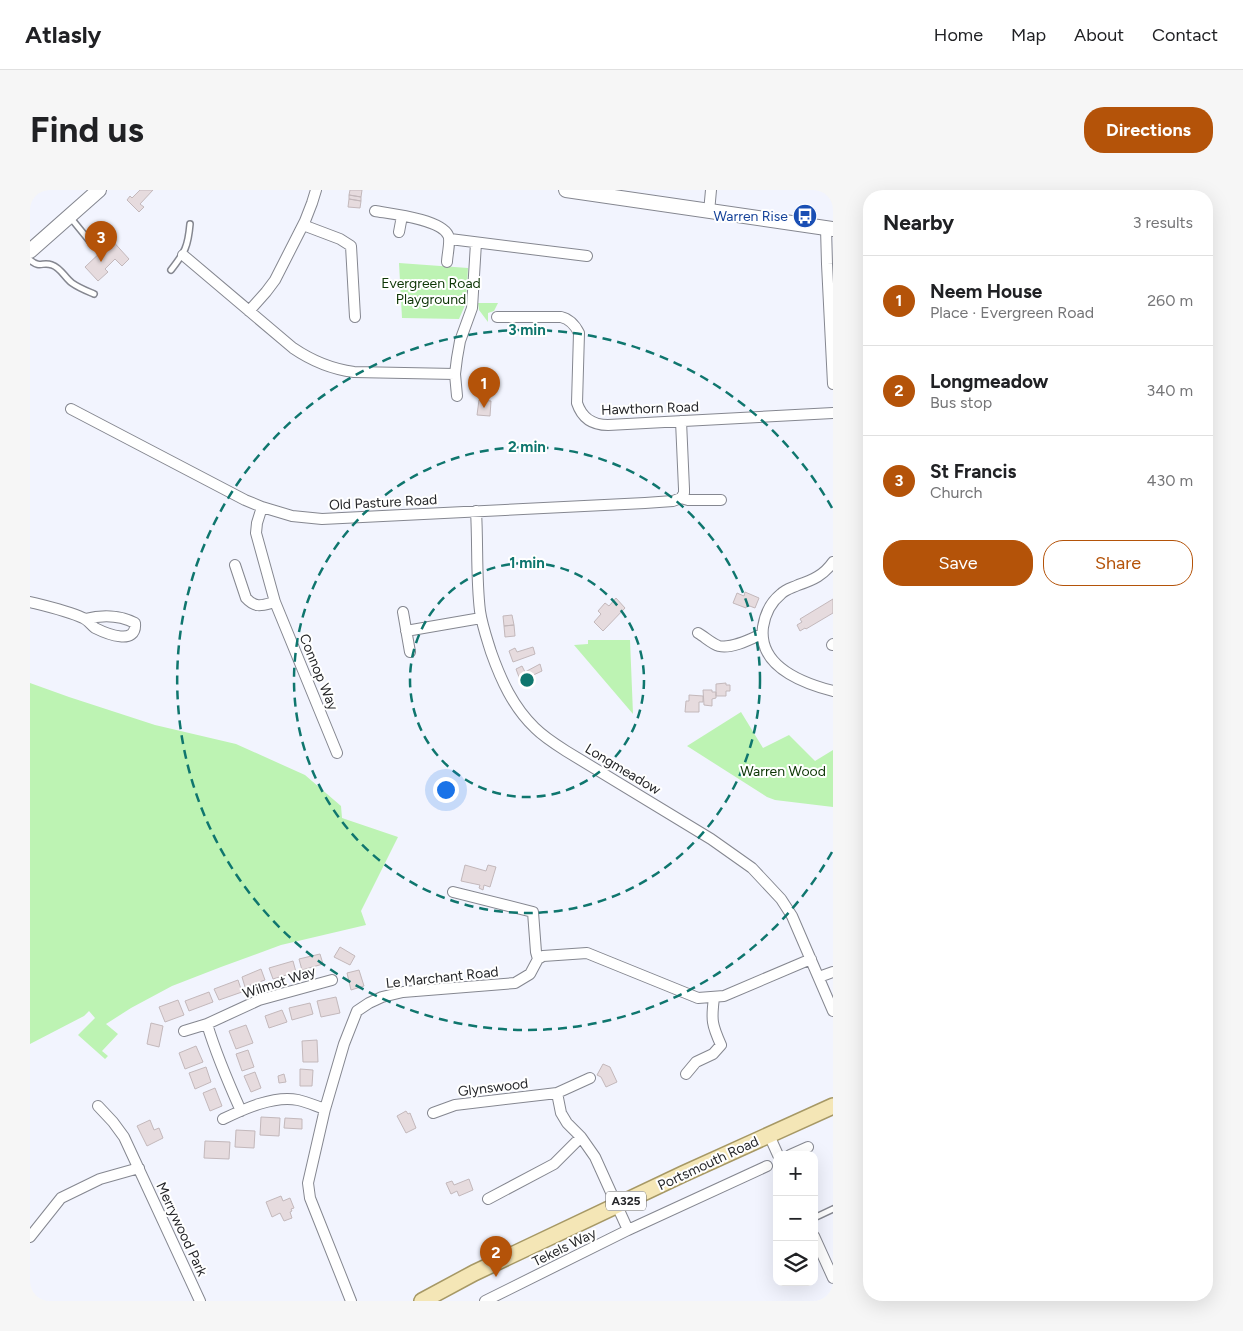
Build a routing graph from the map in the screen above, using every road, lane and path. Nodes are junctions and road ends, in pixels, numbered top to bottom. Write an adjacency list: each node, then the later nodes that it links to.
1 (99, 190): 7 (main road)
2 (316, 190): 10 (street)
3 (566, 190): 6 (main road)
4 (711, 190): 6 (street)
5 (374, 211): 8 (street)
6 (709, 212): 11 (main road)
7 (70, 216): 15 (lane); 16 (main road)
8 (402, 216): 12 (street); 13 (street)
9 (190, 224): 17 (lane)
10 (303, 225): 23 (street); 24 (street)
11 (830, 229): 27 (street)
12 (399, 232)
13 (450, 239): 14 (street); 20 (street)
14 (476, 243): 18 (street); 26 (street)
15 (92, 244)
16 (30, 251)
17 (183, 255): 21 (lane); 23 (street)
18 (587, 256)
19 (30, 260): 22 (lane)
20 (447, 262)
21 (171, 270)
22 (94, 294)
23 (249, 311): 26 (street)
24 (355, 317)
25 (497, 317): 31 (street, Hawthorn Road)
26 (455, 374): 28 (street)
27 (833, 384)
28 (457, 396)
29 (71, 408): 34 (street, Old Pasture Road)
30 (833, 413): 31 (street, Hawthorn Road)
31 (681, 421): 32 (street)
32 (681, 498): 33 (street, Old Pasture Road); 35 (street, Old Pasture Road)
33 (721, 500)
34 (262, 507): 35 (street, Old Pasture Road); 39 (street, Connop Way)
35 (476, 511): 41 (street, Longmeadow)
36 (833, 562): 45 (street)
37 (235, 565): 39 (street)
38 (30, 602): 42 (street)
39 (275, 602): 48 (street, Connop Way)
40 (402, 612): 43 (street)
41 (481, 618): 43 (street); 51 (street, Longmeadow)
42 (85, 619)
43 (406, 632): 46 (street)
44 (698, 633): 45 (street)
45 (762, 634): 47 (street)
46 (410, 652)
47 (833, 691)
48 (337, 753)
49 (453, 892): 50 (street)
50 (538, 959): 55 (street); 64 (street, Le Marchant Road)
51 (811, 959): 53 (street, Longmeadow); 55 (street)
52 (833, 972): 53 (street)
53 (819, 977): 56 (street, Longmeadow)
54 (333, 980): 57 (street, Wilmot Way)
55 (714, 998): 59 (street)
56 (833, 1010)
57 (207, 1024): 58 (street, Wilmot Way); 65 (street)
58 (184, 1031)
59 (686, 1074)
60 (590, 1078): 61 (street, Glynswood)
61 (557, 1093): 66 (street, Glynswood); 69 (street)
62 (98, 1106): 74 (street, Merrywood Park)
63 (833, 1106): 68 (main road, Portsmouth Road / A325)
64 (325, 1109): 65 (street); 84 (street, Le Marchant Road)
65 (241, 1111): 67 (street)
66 (433, 1114)
67 (223, 1119)
68 (769, 1135): 71 (street); 76 (main road, Portsmouth Road / A325)
69 (581, 1137): 75 (street); 76 (street)
70 (808, 1147): 72 (street)
71 (776, 1151)
72 (799, 1151)
73 (767, 1166): 79 (street, Tekels Way)
74 (139, 1168): 80 (street); 83 (street, Merrywood Park)
75 (488, 1199)
76 (617, 1206): 79 (street); 85 (main road, Portsmouth Road / A325)
77 (833, 1209): 78 (lane)
78 (818, 1216)
79 (628, 1230): 86 (street, Tekels Way)
80 (30, 1237)
81 (816, 1241): 82 (street)
82 (833, 1278)
83 (200, 1301)
84 (351, 1301)
85 (422, 1301)
86 (485, 1301)

